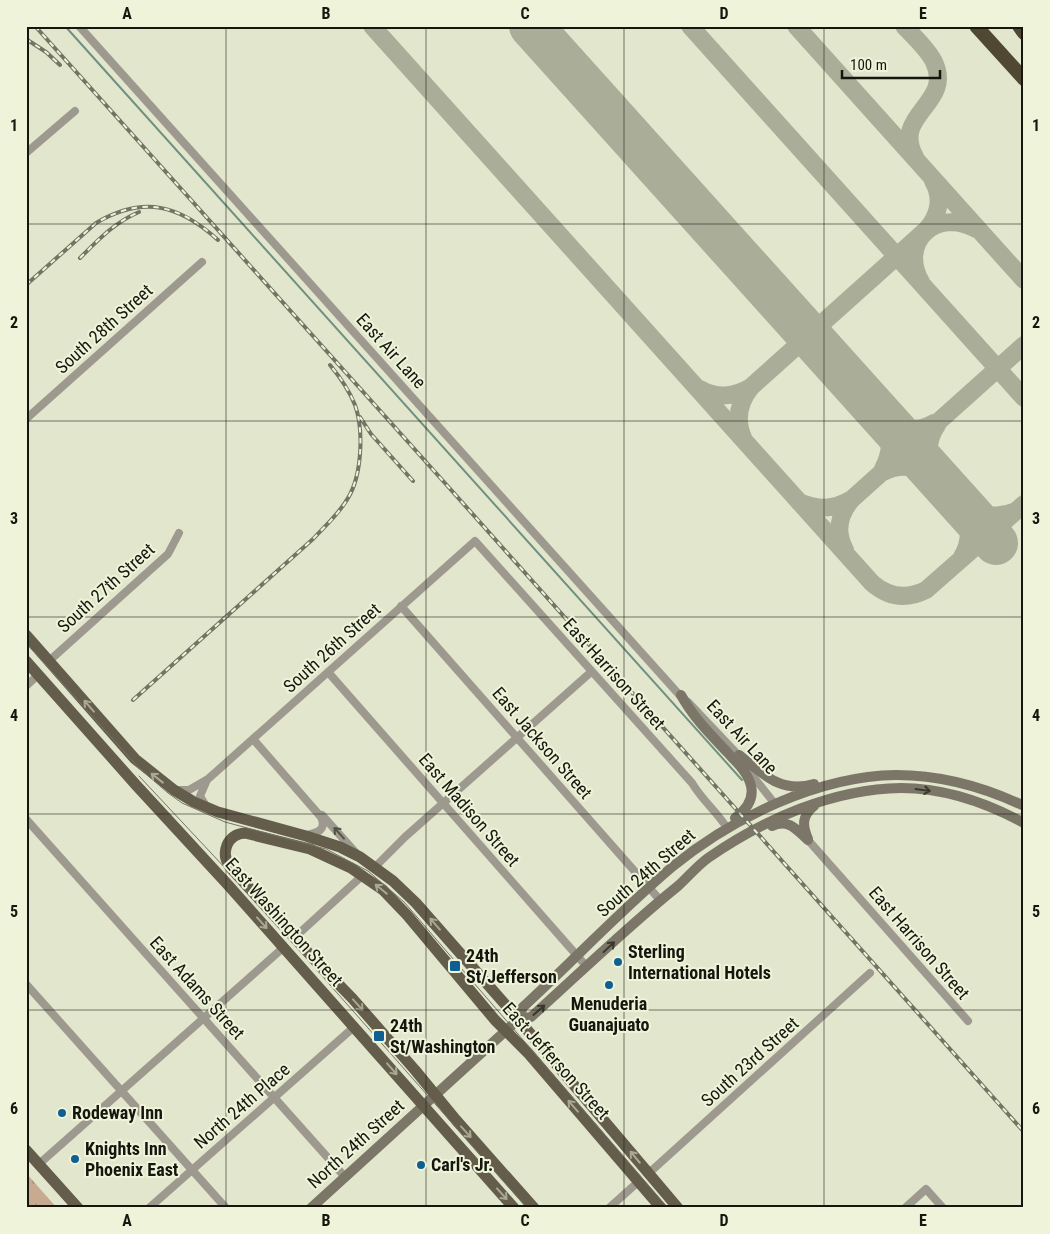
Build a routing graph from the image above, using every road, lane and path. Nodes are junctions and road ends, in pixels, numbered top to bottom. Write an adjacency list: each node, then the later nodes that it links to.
1 (79, 26): 20 (street, East Air Lane)
2 (976, 26): 5 (highway)
3 (1019, 26): 4 (highway)
4 (1024, 33)
5 (1024, 79)
6 (75, 110): 7 (street)
7 (26, 153)
8 (202, 262): 9 (street, South 28th Street)
9 (26, 419)
10 (179, 533): 14 (street, South 27th Street)
11 (475, 541): 12 (street, South 26th Street); 17 (street, East Harrison Street)
12 (401, 606): 16 (street, South 26th Street); 21 (street, East Jackson Street)
13 (26, 635): 14 (main road)
14 (48, 660): 27 (main road, East Jefferson Street, one-way to 14)
15 (26, 661): 18 (main road, East Washington Street)
16 (328, 672): 22 (street, South 26th Street); 28 (street, East Madison Street)
17 (592, 672): 21 (street); 36 (street, East Harrison Street)
18 (38, 675): 19 (street); 37 (main road, East Washington Street)
19 (26, 686)
20 (681, 695): 23 (street, East Air Lane); 29 (street, East Air Lane); 36 (main road)
21 (518, 738): 28 (street); 47 (street, East Jackson Street)
22 (253, 739): 25 (street, South 26th Street); 33 (street, East Jefferson Street)
23 (739, 755): 24 (main road); 29 (street, East Air Lane)
24 (896, 775): 29 (main road); 31 (main road)
25 (208, 778): 27 (street, South 26th Street); 32 (street)
26 (901, 788): 29 (main road); 30 (main road, South 24th Street); 35 (main road, South 24th Street, one-way to 35)
27 (174, 790): 32 (main road, East Jefferson Street)
28 (444, 804): 44 (street); 52 (street, East Madison Street)
29 (777, 804): 36 (main road); 43 (main road)
30 (816, 804): 39 (main road); 43 (main road, South 24th Street)
31 (1024, 806)
32 (207, 808): 38 (main road, East Jefferson Street); 41 (main road, East Jefferson Street)
33 (316, 810): 38 (street); 42 (street, East Jefferson Street, one-way to 33)
34 (26, 819): 56 (street, East Adams Street)
35 (1024, 823)
36 (726, 826): 47 (main road, South 24th Street)
37 (182, 834): 49 (main road); 51 (main road, East Washington Street, one-way to 51)
38 (306, 836): 42 (main road, East Jefferson Street)
39 (808, 840): 46 (main road); 58 (street, East Harrison Street)
40 (229, 841): 41 (main road, East Jefferson Street); 49 (main road, East Washington Street)
41 (283, 842): 45 (main road, East Jefferson Street)
42 (360, 857): 44 (main road, East Jefferson Street)
43 (707, 859): 46 (main road, South 24th Street)
44 (375, 867): 57 (main road, East Jefferson Street, one-way to 44)
45 (363, 876): 50 (street); 60 (main road, East Jefferson Street, one-way to 45)
46 (690, 876): 48 (main road, South 24th Street)
47 (649, 888): 48 (street, East Jackson Street); 52 (main road, South 24th Street)
48 (660, 900): 53 (main road, South 24th Street, one-way to 48)
49 (265, 905): 50 (main road, East Washington Street)
50 (294, 938): 63 (main road, East Washington Street, one-way to 63)
51 (284, 948): 56 (street); 59 (main road, East Washington Street)
52 (578, 956): 53 (street, East Madison Street); 57 (main road, South 24th Street)
53 (587, 967): 57 (main road, South 24th Street, one-way to 53)
54 (870, 973): 70 (street, South 23rd Street)
55 (26, 984): 62 (street)
56 (203, 1018): 62 (street); 64 (street, East Adams Street)
57 (518, 1019): 60 (main road, South 24th Street); 61 (main road, East Jefferson Street)
58 (968, 1021)
59 (354, 1027): 64 (street, North 24th Place); 65 (main road, East Washington Street, one-way to 65)
60 (506, 1031): 63 (main road, South 24th Street); 67 (main road, East Jefferson Street, one-way to 60)
61 (579, 1090): 67 (main road, East Jefferson Street); 70 (main road, East Jefferson Street, one-way to 61)
62 (121, 1091): 68 (street); 69 (street)
63 (435, 1094): 65 (main road, South 24th Street); 78 (main road, East Washington Street, one-way to 78)
64 (274, 1097): 69 (street, North 24th Place); 71 (street, East Adams Street)
65 (423, 1105): 71 (main road, North 24th Street); 77 (main road, East Washington Street, one-way to 77)
66 (26, 1150): 68 (main road)
67 (618, 1158): 72 (main road, East Jefferson Street)
68 (39, 1164): 73 (main road)
69 (192, 1170): 74 (street, North 24th Place); 75 (street)
70 (649, 1173): 81 (main road, East Jefferson Street)
71 (345, 1177): 76 (main road, North 24th Street)
72 (638, 1182): 79 (street); 80 (main road, East Jefferson Street)
73 (78, 1208)
74 (149, 1208)
75 (226, 1208)
76 (310, 1208)
77 (514, 1208)
78 (534, 1208)
79 (609, 1208)
80 (661, 1208)
81 (678, 1208)
82 (904, 1208): 83 (street)
83 (943, 1208)

